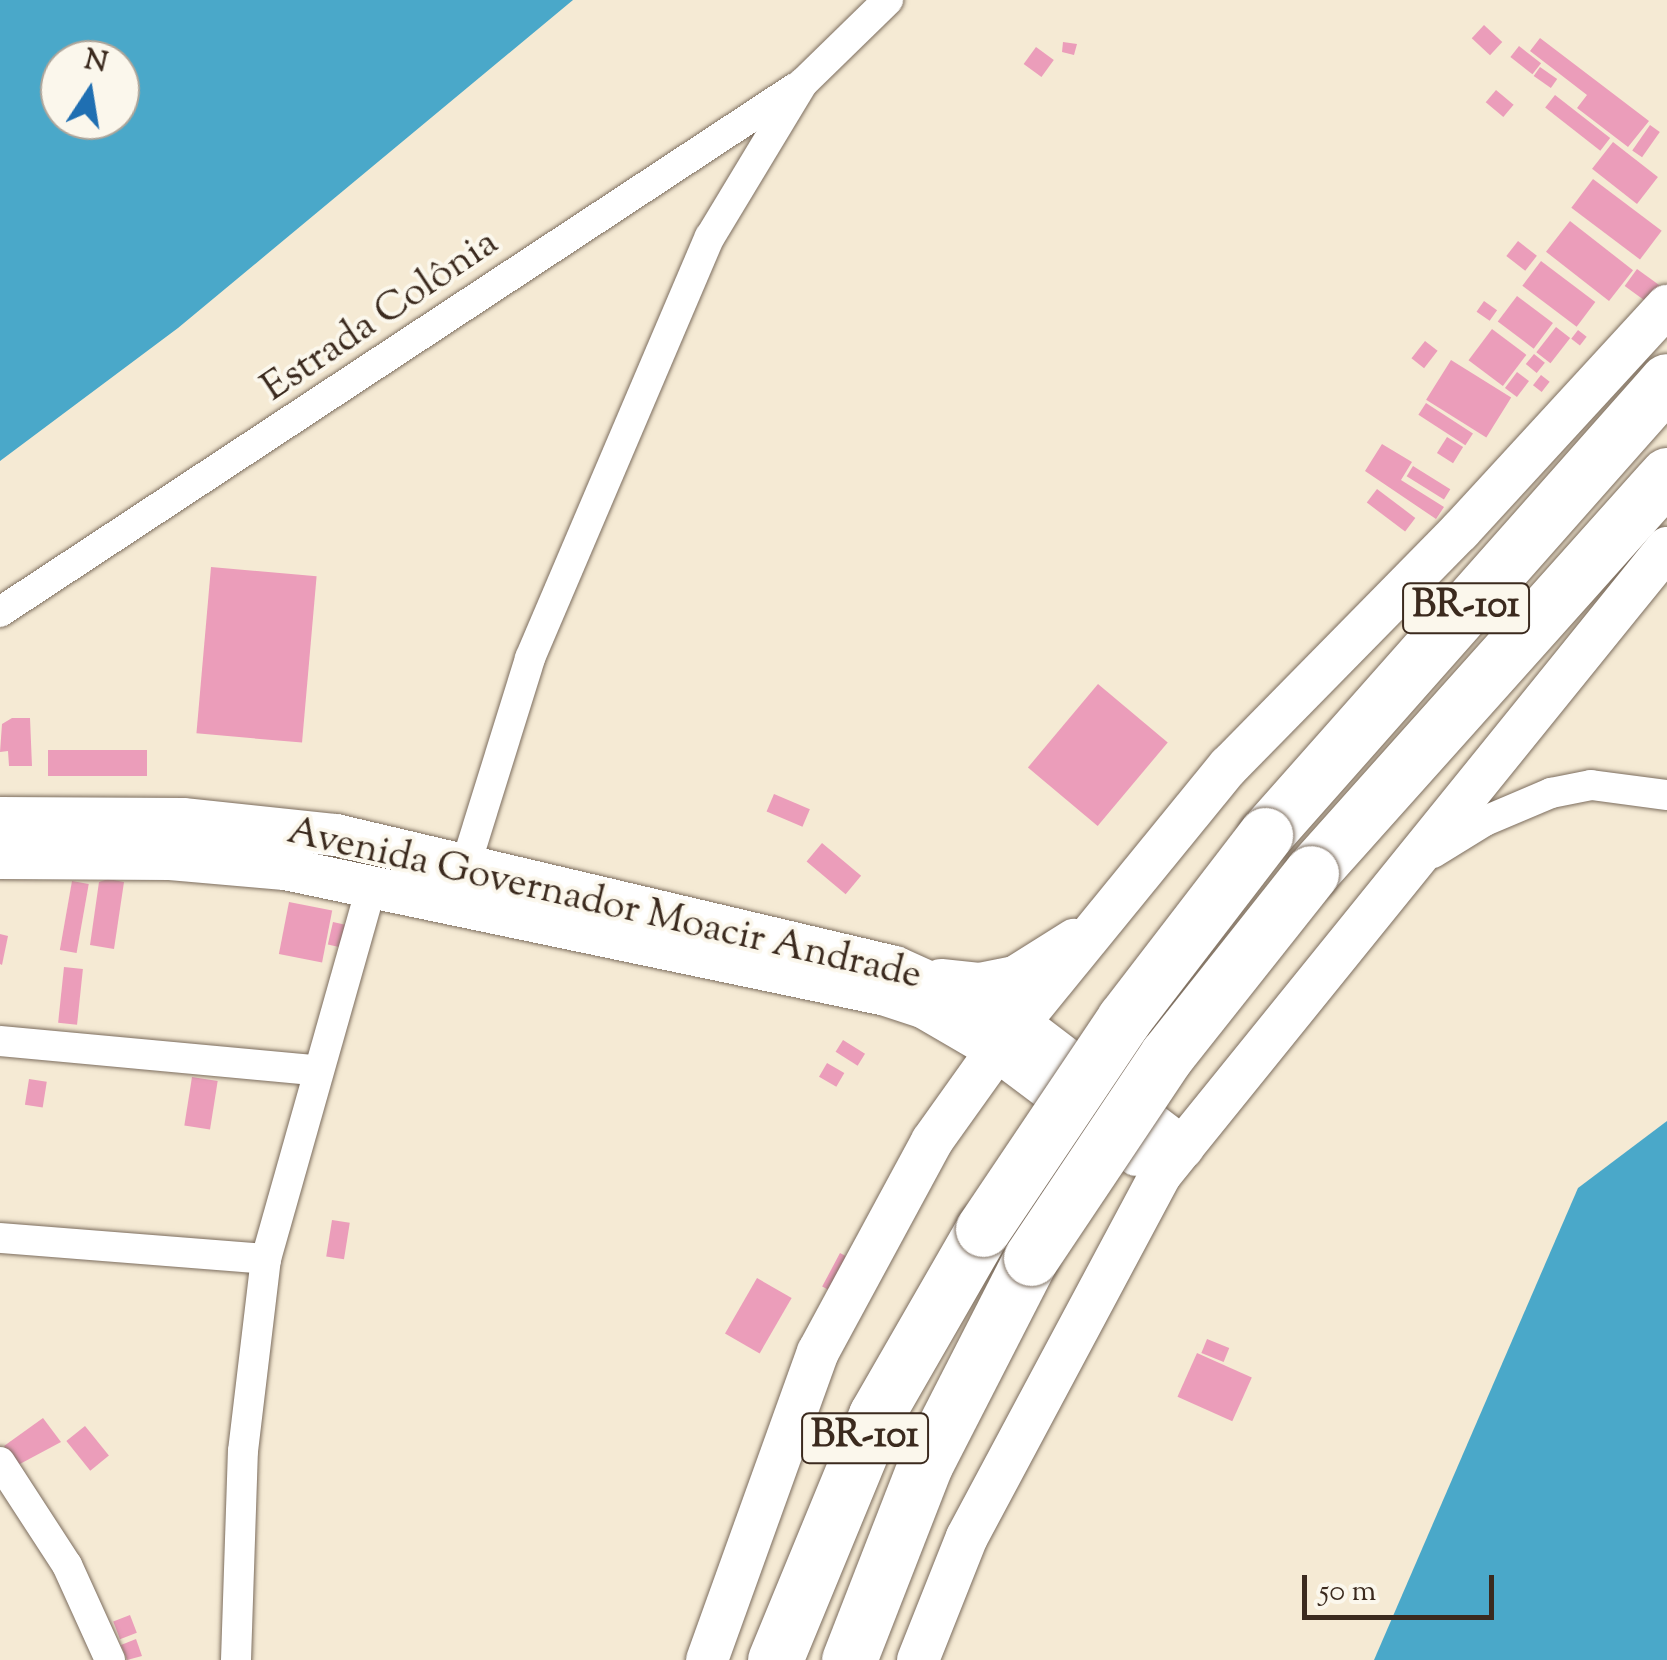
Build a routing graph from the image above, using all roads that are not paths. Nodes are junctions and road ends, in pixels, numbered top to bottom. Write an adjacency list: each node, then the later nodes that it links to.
1 (888, 0): 2 (street)
2 (804, 83): 7 (street, Estrada Colônia); 11 (street)
3 (1667, 306): 14 (main road, BR-101)
4 (1667, 381): 27 (highway, BR-101, bridge)
5 (1667, 475): 28 (highway, BR-101, bridge)
6 (1667, 548): 12 (main road)
7 (0, 612)
8 (1667, 795): 12 (street)
9 (0, 818): 11 (main road, Avenida Governador Moacir Andrade)
10 (0, 858): 13 (main road, Avenida Governador Moacir Andrade)
11 (466, 864): 15 (main road, Avenida Governador Moacir Andrade)
12 (1402, 883): 20 (main road)
13 (372, 885): 15 (main road, Avenida Governador Moacir Andrade); 18 (street)
14 (1096, 928): 15 (main road); 16 (main road, BR-101)
15 (928, 994): 16 (main road, Avenida Governador Moacir Andrade); 19 (main road)
16 (1008, 1036): 19 (main road, BR-101); 20 (main road, Avenida Governador Moacir Andrade)
17 (0, 1041): 18 (street)
18 (314, 1070): 22 (street)
19 (932, 1141): 26 (main road, BR-101)
20 (1172, 1161): 29 (main road)
21 (0, 1238): 22 (street)
22 (266, 1259): 25 (street)
23 (0, 1462): 24 (street)
24 (110, 1660)
25 (236, 1660)
26 (707, 1660)
27 (774, 1660)
28 (849, 1660)
29 (918, 1660)

